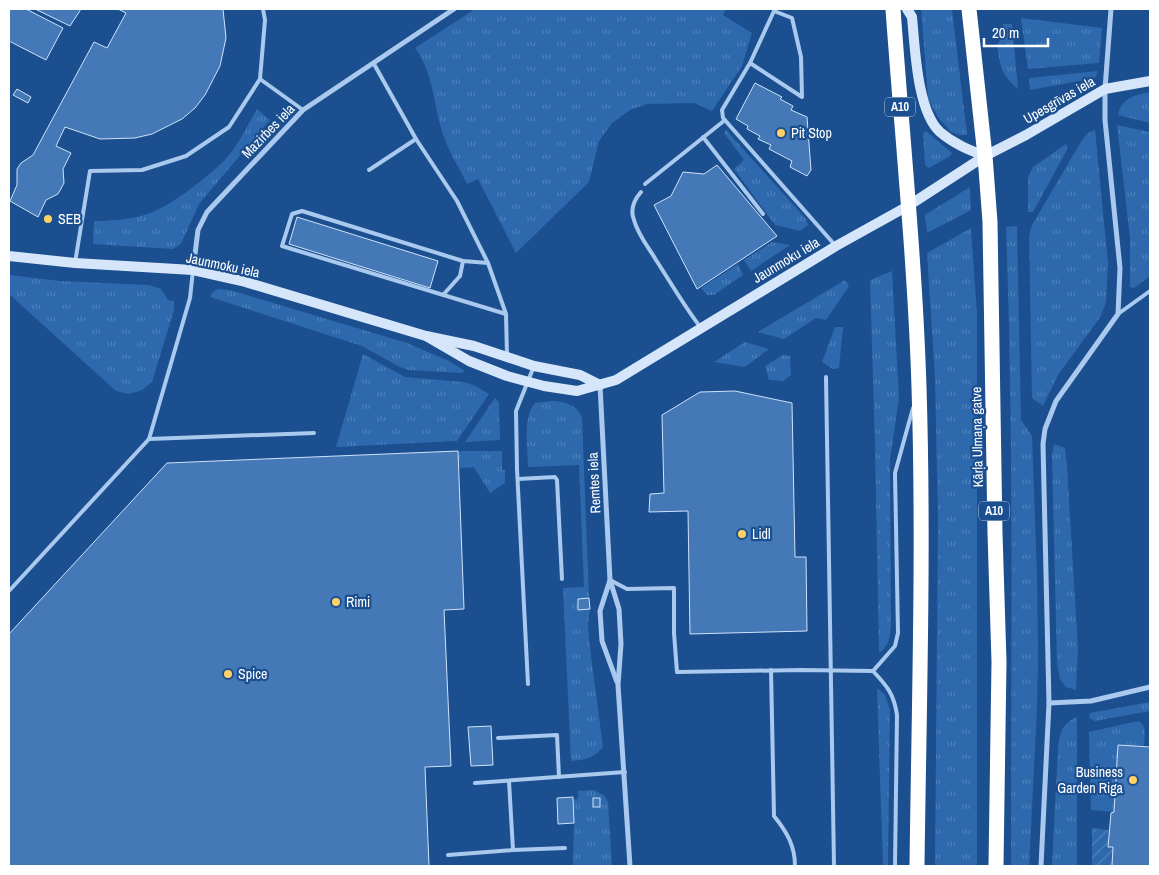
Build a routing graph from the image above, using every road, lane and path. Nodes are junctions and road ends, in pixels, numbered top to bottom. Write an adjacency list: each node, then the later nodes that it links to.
1 (263, 9): 9 (lane)
2 (454, 9): 8 (street, Mazirbes iela)
3 (893, 9): 20 (highway, A10)
4 (907, 9): 16 (street)
5 (969, 9): 16 (highway, Kārļa Ulmaņa gatve / A10)
6 (1111, 9): 11 (street)
7 (750, 63): 7 (lane); 13 (lane)
8 (374, 64): 12 (street, Mazirbes iela); 15 (lane)
9 (260, 79): 12 (lane); 25 (lane)
10 (1150, 80): 11 (street, Upesgrīvas iela)
11 (1105, 89): 16 (street, Upesgrīvas iela); 31 (street)
12 (303, 110): 27 (street, Mazirbes iela)
13 (725, 120): 14 (lane); 22 (lane)
14 (703, 137): 18 (lane); 21 (lane)
15 (416, 139): 17 (lane); 26 (lane)
16 (985, 156): 20 (street, Jaunmoku iela); 66 (highway, Kārļa Ulmaņa gatve / A10)
17 (369, 170)
18 (645, 184)
19 (641, 192): 32 (lane)
20 (908, 206): 22 (street, Jaunmoku iela); 39 (highway, A10)
21 (763, 214)
22 (836, 246): 32 (street, Jaunmoku iela)
23 (9, 256): 25 (street, Jaunmoku iela)
24 (464, 261): 26 (lane); 29 (lane); 29 (lane)
25 (75, 263): 27 (street, Jaunmoku iela)
26 (488, 263): 30 (lane)
27 (193, 270): 33 (street, Jaunmoku iela); 41 (lane)
28 (1150, 291): 31 (lane)
29 (443, 295): 30 (lane)
30 (506, 314): 34 (lane)
31 (1118, 314): 52 (street)
32 (701, 328): 38 (street, Jaunmoku iela)
33 (426, 336): 34 (street, Jaunmoku iela); 37 (street, Jaunmoku iela)
34 (507, 357): 35 (street, Jaunmoku iela)
35 (534, 366): 37 (lane); 38 (street, Jaunmoku iela)
36 (826, 377): 48 (lane)
37 (528, 382): 38 (street, Jaunmoku iela); 42 (lane)
38 (600, 384): 44 (street, Remtes iela)
39 (919, 387): 47 (lane); 65 (highway, A10)
40 (314, 433): 41 (lane)
41 (149, 439): 45 (lane)
42 (518, 479): 43 (lane); 49 (lane)
43 (562, 579)
44 (610, 580): 46 (lane); 50 (street, Remtes iela); 50 (street, Remtes iela)
45 (9, 591)
46 (771, 670): 48 (lane); 62 (lane)
47 (873, 670): 48 (lane); 64 (lane)
48 (831, 671): 63 (lane)
49 (528, 684)
50 (618, 685): 54 (street, Remtes iela)
51 (1150, 687): 52 (street)
52 (1049, 704): 67 (street)
53 (498, 738): 55 (lane)
54 (625, 772): 55 (lane); 61 (street, Remtes iela)
55 (559, 778): 56 (lane)
56 (509, 781): 57 (lane); 59 (lane)
57 (475, 783)
58 (565, 848): 59 (lane)
59 (513, 850): 60 (lane)
60 (448, 855)
61 (630, 866)
62 (795, 866)
63 (834, 866)
64 (895, 866)
65 (917, 866)
66 (996, 866)
67 (1040, 866)

